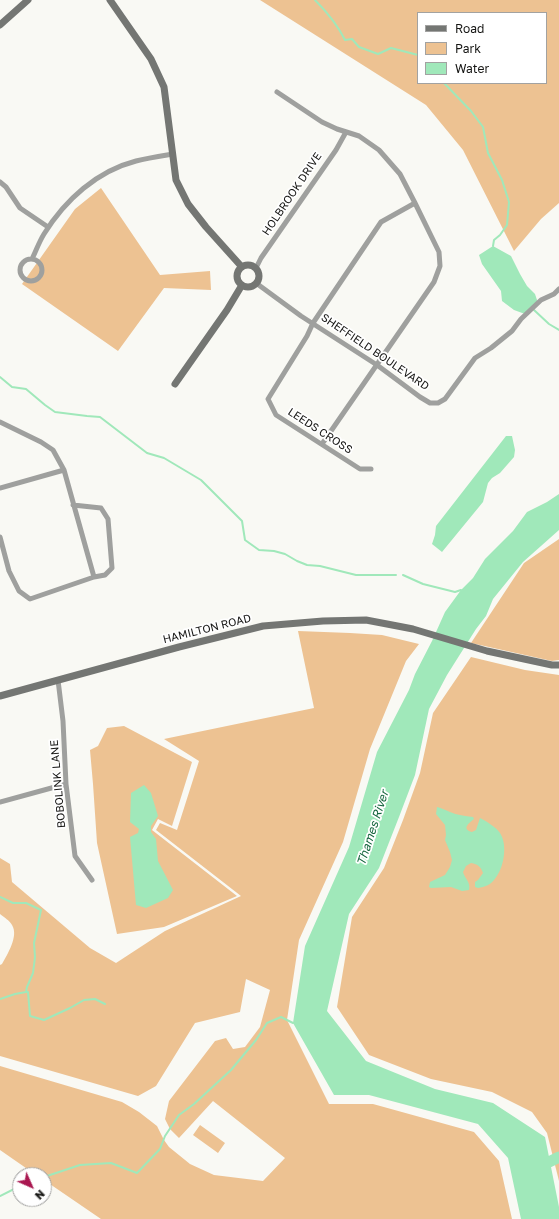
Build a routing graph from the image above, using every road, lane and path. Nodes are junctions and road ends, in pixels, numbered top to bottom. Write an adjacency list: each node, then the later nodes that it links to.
1 (28, 0): 3 (main road)
2 (110, 0): 6 (main road)
3 (0, 25)
4 (277, 92): 5 (street)
5 (346, 132): 8 (street); 12 (street, HOLBROOK DRIVE)
6 (173, 154): 9 (street); 11 (main road)
7 (0, 182): 9 (street)
8 (415, 203): 16 (street); 17 (street)
9 (48, 227): 10 (street)
10 (32, 259): 10 (street)
11 (242, 266): 12 (main road); 14 (main road)
12 (256, 268): 13 (main road)
13 (256, 283): 14 (main road); 16 (street, SHEFFIELD BOULEVARD)
14 (242, 285): 18 (main road)
15 (559, 289): 17 (street, SHEFFIELD BOULEVARD)
16 (313, 323): 17 (street, SHEFFIELD BOULEVARD); 20 (street, LEEDS CROSS)
17 (377, 365): 20 (street)
18 (175, 384)
19 (0, 422): 22 (street)
20 (322, 444): 21 (street, LEEDS CROSS)
21 (371, 469)
22 (64, 470): 23 (street); 24 (street)
23 (0, 488)
24 (73, 505): 26 (street); 26 (street)
25 (0, 537): 26 (street)
26 (94, 576)
27 (559, 664): 28 (main road, HAMILTON ROAD)
28 (58, 680): 29 (main road, HAMILTON ROAD); 30 (street, BOBOLINK LANE)
29 (0, 696)
30 (66, 784): 31 (street); 32 (street, BOBOLINK LANE)
31 (0, 802)
32 (92, 880)

